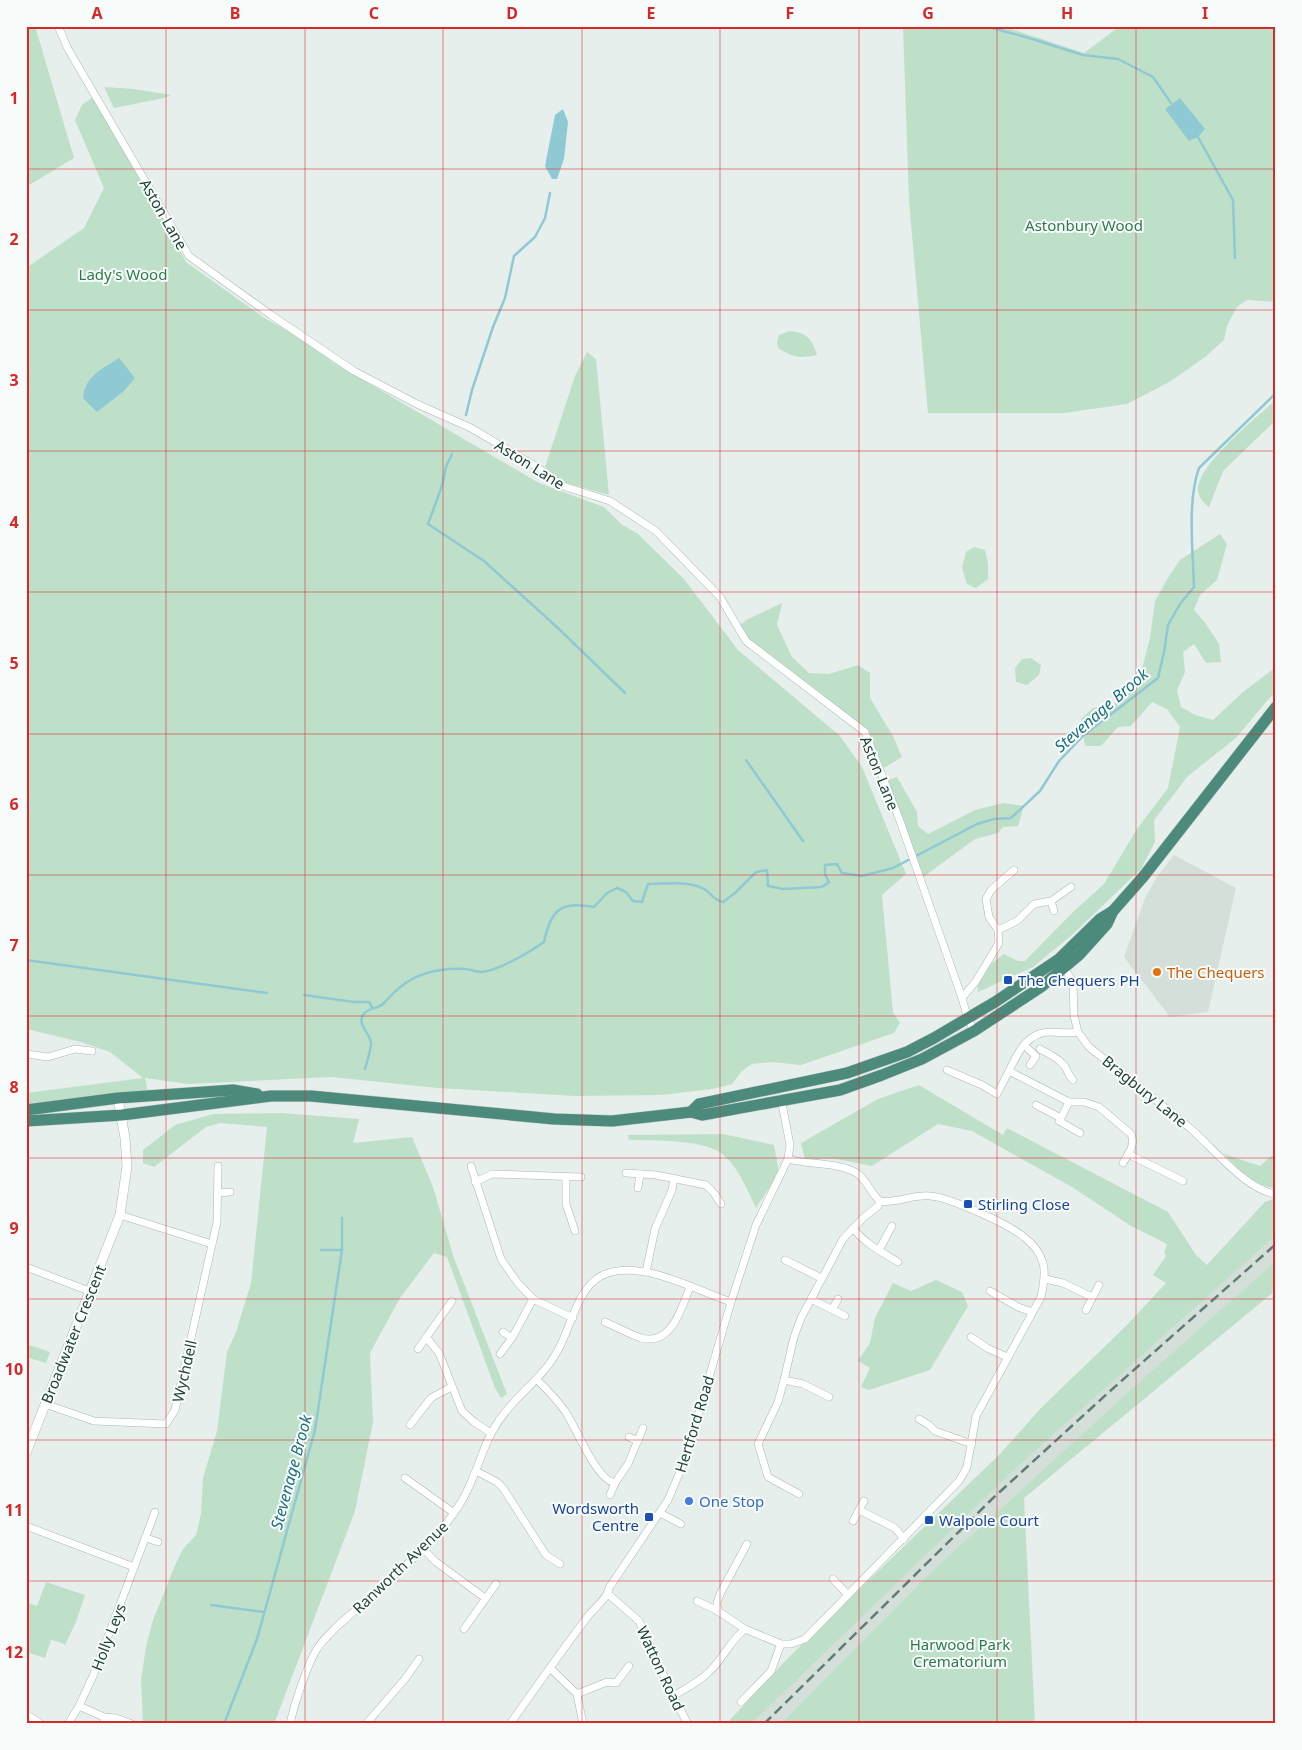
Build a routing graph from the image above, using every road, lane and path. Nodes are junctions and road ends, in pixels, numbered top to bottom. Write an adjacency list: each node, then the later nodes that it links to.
1 (58, 26): 9 (street, Aston Lane)
2 (1276, 707): 8 (highway)
3 (1014, 870): 7 (street)
4 (1071, 887): 5 (street)
5 (1051, 901): 6 (street); 7 (street)
6 (1054, 911)
7 (998, 930): 9 (street)
8 (1061, 963): 10 (highway); 11 (highway); 12 (street)
9 (962, 998): 10 (street, Aston Lane)
10 (968, 1019): 11 (street, Aston Lane); 22 (highway)
11 (974, 1031): 25 (highway)
12 (1078, 1032): 14 (street); 51 (street, Bragbury Lane)
13 (1045, 1041): 16 (street)
14 (1024, 1045): 16 (street); 20 (street)
15 (92, 1051): 17 (street)
16 (1038, 1053): 18 (street); 21 (street)
17 (26, 1054)
18 (1030, 1065)
19 (947, 1070): 20 (street)
20 (1009, 1071): 26 (street)
21 (1073, 1080)
22 (780, 1088): 25 (street, Hertford Road); 29 (highway)
23 (271, 1096): 24 (highway); 29 (highway); 30 (highway)
24 (118, 1098): 28 (highway); 30 (street, Broadwater Crescent)
25 (782, 1101): 29 (highway); 35 (street, Hertford Road)
26 (1068, 1102): 31 (street); 34 (street)
27 (1036, 1105): 31 (street)
28 (26, 1110)
29 (691, 1112)
30 (122, 1115): 32 (highway); 54 (street, Broadwater Crescent)
31 (1061, 1118): 33 (street)
32 (26, 1121)
33 (1080, 1133)
34 (1128, 1154): 36 (street); 45 (street)
35 (788, 1159): 52 (street); 77 (street, Hertford Road)
36 (1123, 1163)
37 (218, 1166): 50 (street, Wychdell)
38 (471, 1166): 46 (street)
39 (626, 1173): 40 (street)
40 (640, 1174): 44 (street); 48 (street)
41 (566, 1177): 42 (street); 46 (street); 56 (street)
42 (581, 1177)
43 (710, 1177): 47 (street)
44 (674, 1178): 47 (street); 65 (street)
45 (1182, 1181)
46 (475, 1182): 73 (street)
47 (706, 1185): 53 (street)
48 (638, 1188)
49 (230, 1192): 50 (street)
50 (218, 1193): 60 (street, Wychdell)
51 (1276, 1194)
52 (880, 1202): 58 (street); 67 (street)
53 (721, 1204)
54 (120, 1215): 60 (street); 70 (street, Broadwater Crescent)
55 (580, 1215): 56 (street)
56 (571, 1218): 59 (street)
57 (892, 1226): 61 (street)
58 (853, 1228): 61 (street); 66 (street)
59 (575, 1231)
60 (212, 1244): 97 (street, Wychdell)
61 (879, 1250): 63 (street)
62 (785, 1260): 66 (street)
63 (898, 1262)
64 (26, 1267): 70 (street)
65 (646, 1272): 69 (street, Ranworth Avenue); 82 (street, Ranworth Avenue)
66 (821, 1278): 74 (street)
67 (1045, 1279): 72 (street); 80 (street)
68 (1099, 1285): 72 (street)
69 (690, 1287): 77 (street, Ranworth Avenue); 85 (street)
70 (89, 1291): 97 (street, Broadwater Crescent)
71 (990, 1291): 80 (street)
72 (1092, 1297): 79 (street)
73 (533, 1299): 82 (street); 88 (street)
74 (811, 1299): 78 (street); 94 (street)
75 (838, 1299): 78 (street)
76 (452, 1301): 87 (street)
77 (731, 1302): 115 (street, Hertford Road)
78 (833, 1308): 81 (street)
79 (1086, 1310)
80 (1032, 1312): 92 (street)
81 (845, 1316)
82 (573, 1318): 93 (street, Ranworth Avenue)
83 (624, 1319): 85 (street)
84 (605, 1322): 85 (street)
85 (620, 1328)
86 (503, 1332): 88 (street)
87 (426, 1337): 90 (street); 95 (street)
88 (512, 1338): 91 (street)
89 (972, 1338): 92 (street)
90 (418, 1349)
91 (500, 1354)
92 (1008, 1357): 104 (street)
93 (536, 1379): 101 (street, Ranworth Avenue); 108 (street)
94 (784, 1380): 96 (street); 109 (street)
95 (451, 1387): 99 (street); 101 (street)
96 (829, 1398)
97 (45, 1404): 105 (street, Broadwater Crescent)
98 (919, 1419): 104 (street)
99 (410, 1425)
100 (643, 1428): 103 (street)
101 (491, 1433): 106 (street, Ranworth Avenue)
102 (629, 1437): 103 (street)
103 (638, 1441): 108 (street)
104 (972, 1444): 120 (street)
105 (26, 1453)
106 (476, 1471): 114 (street, Ranworth Avenue); 124 (street)
107 (405, 1478): 114 (street)
108 (615, 1483): 110 (street)
109 (799, 1494)
110 (610, 1495)
111 (864, 1501): 112 (street)
112 (859, 1510): 116 (street); 120 (street)
113 (155, 1512): 119 (street, Holly Leys)
114 (454, 1513): 123 (street, Ranworth Avenue)
115 (660, 1513): 117 (street); 128 (street, Hertford Road)
116 (853, 1521)
117 (681, 1524)
118 (26, 1526): 125 (street)
119 (146, 1538): 121 (street); 125 (street, Holly Leys)
120 (904, 1539): 129 (street)
121 (158, 1542)
122 (747, 1544): 132 (street)
123 (423, 1549): 130 (street); 150 (street, Ranworth Avenue)
124 (560, 1564)
125 (134, 1567): 144 (street, Holly Leys)
126 (833, 1578): 129 (street)
127 (496, 1584): 130 (street)
128 (608, 1594): 139 (street, Hertford Road); 142 (street, Watton Road)
129 (848, 1595): 135 (street)
130 (486, 1598): 133 (street)
131 (697, 1601): 132 (street)
132 (718, 1611): 134 (street)
133 (464, 1629)
134 (745, 1629): 135 (street); 142 (street)
135 (781, 1644): 143 (street)
136 (420, 1659): 140 (street)
137 (405, 1664): 140 (street)
138 (629, 1666): 141 (street)
139 (550, 1668): 141 (street); 152 (street, Hertford Road)
140 (413, 1669): 151 (street)
141 (578, 1694): 153 (street)
142 (673, 1696): 154 (street, Watton Road)
143 (741, 1702)
144 (78, 1706): 146 (street); 148 (street, Holly Leys)
145 (26, 1714): 147 (street)
146 (105, 1720): 149 (street)
147 (41, 1724)
148 (68, 1724)
149 (132, 1724)
150 (290, 1724)
151 (366, 1724)
152 (510, 1724)
153 (583, 1724)
154 (688, 1724)

